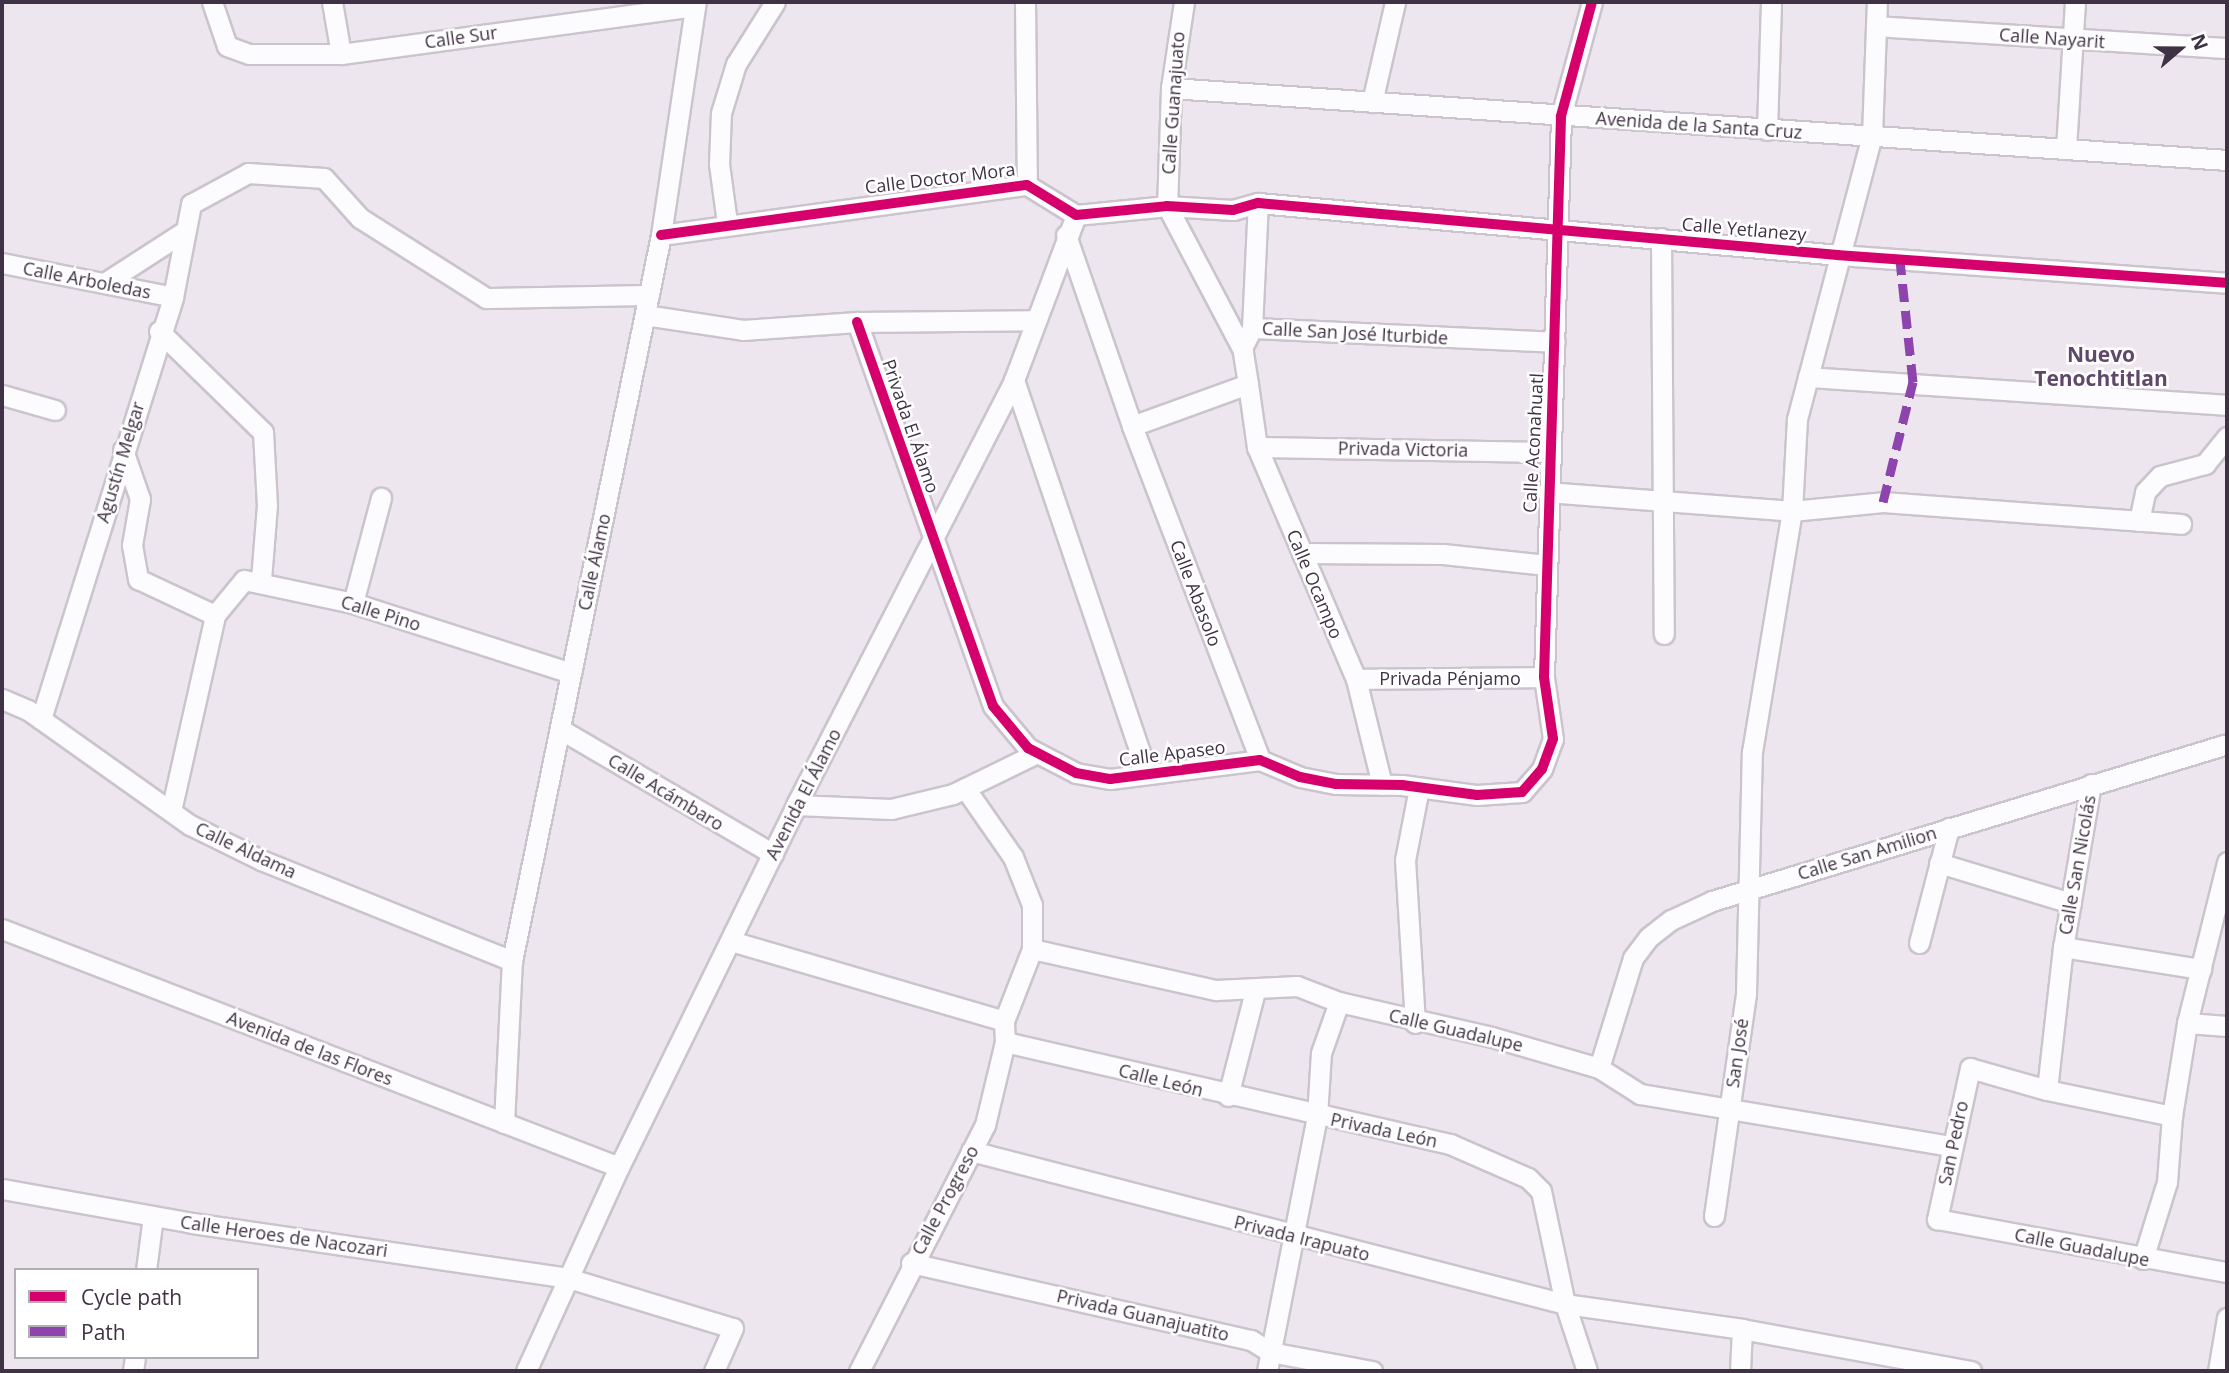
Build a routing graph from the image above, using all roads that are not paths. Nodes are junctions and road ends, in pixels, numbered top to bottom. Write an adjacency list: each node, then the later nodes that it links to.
1 (212, 2): 16 (street, Calle Sur)
2 (331, 2): 16 (street)
3 (775, 2): 28 (street)
4 (1025, 2): 24 (street)
5 (1184, 2): 17 (street, Calle Guanajuato)
6 (1395, 2): 18 (street)
7 (1592, 2): 19 (street, Calle Aconahuatl)
8 (1771, 2): 20 (street)
9 (1877, 2): 13 (street, San José)
10 (2074, 2): 14 (street)
11 (695, 4): 12 (street, Calle Sur); 31 (street, Calle Álamo)
12 (643, 7): 16 (street, Calle Sur)
13 (1876, 26): 14 (street, Calle Nayarit); 21 (street, San José)
14 (2073, 40): 15 (street, Calle Nayarit); 22 (street)
15 (2227, 48)
16 (341, 54)
17 (1171, 88): 18 (street, Avenida de la Santa Cruz); 26 (street, Calle Guanajuato)
18 (1372, 102): 19 (street, Avenida de la Santa Cruz)
19 (1561, 116): 20 (street, Avenida de la Santa Cruz); 29 (street, Calle Aconahuatl)
20 (1767, 130): 21 (street, Avenida de la Santa Cruz)
21 (1872, 136): 22 (street, Avenida de la Santa Cruz); 34 (street, San José)
22 (2066, 149): 23 (street, Avenida de la Santa Cruz)
23 (2227, 160)
24 (1027, 185): 27 (street, Calle Doctor Mora); 28 (street, Calle Doctor Mora)
25 (1258, 203): 26 (street); 29 (street, Calle Yetlanezy); 43 (street)
26 (1167, 206): 27 (street); 46 (street)
27 (1076, 215): 32 (street, Avenida El Álamo)
28 (727, 223): 31 (street, Calle Doctor Mora)
29 (1556, 227): 33 (street, Calle Yetlanezy); 45 (street, Calle Aconahuatl)
30 (185, 231): 36 (street); 38 (street, Agustín Melgar); 39 (street, Agustín Melgar)
31 (661, 234): 38 (street, Calle Álamo)
32 (1066, 235): 41 (street, Avenida El Álamo); 53 (street, Calle Abasolo)
33 (1661, 238): 34 (street, Calle Yetlanezy); 59 (street)
34 (1838, 255): 37 (street, Calle Yetlanezy); 47 (street, San José)
35 (2, 263): 36 (street, Calle Arboledas)
36 (106, 282): 39 (street, Calle Arboledas)
37 (2227, 283)
38 (649, 295): 40 (street, Calle Álamo)
39 (173, 297): 44 (street, Agustín Melgar)
40 (645, 315): 42 (street); 73 (street, Calle Álamo)
41 (1034, 320): 42 (street); 48 (street, Avenida El Álamo)
42 (857, 322): 66 (street, Privada El Álamo)
43 (1252, 328): 45 (street, Calle San José Iturbide); 46 (street, Calle San José Iturbide)
44 (159, 331): 56 (street, Agustín Melgar); 69 (street)
45 (1556, 342): 57 (street, Calle Aconahuatl)
46 (1242, 348): 49 (street, Calle San José Iturbide)
47 (1808, 377): 51 (street); 61 (street, San José)
48 (1014, 380): 66 (street, Avenida El Álamo); 82 (street)
49 (1248, 384): 53 (street); 55 (street, Calle Ocampo)
50 (3, 400): 52 (street)
51 (2227, 405)
52 (55, 410)
53 (1132, 426): 81 (street, Calle Abasolo)
54 (2227, 437): 63 (street)
55 (1257, 447): 57 (street, Privada Victoria); 67 (street, Calle Ocampo)
56 (123, 450): 62 (street, Agustín Melgar); 65 (street)
57 (1549, 452): 58 (street, Calle Aconahuatl)
58 (1547, 492): 59 (street); 68 (street, Calle Aconahuatl)
59 (1662, 498): 61 (street); 72 (street)
60 (381, 499): 70 (street)
61 (1792, 511): 63 (street); 93 (street, San José)
62 (105, 512): 65 (street); 77 (street, Agustín Melgar)
63 (2139, 521): 64 (street)
64 (2181, 524)
65 (135, 526): 71 (street)
66 (932, 541): 80 (street, Calle Apaseo); 87 (street, Avenida El Álamo)
67 (1303, 553): 68 (street); 75 (street, Calle Ocampo)
68 (1546, 565): 74 (street, Calle Aconahuatl)
69 (252, 580): 70 (street, Calle Pino); 71 (street)
70 (353, 603): 73 (street, Calle Pino)
71 (215, 615): 88 (street)
72 (1664, 634)
73 (571, 673): 78 (street, Calle Álamo)
74 (1544, 677): 75 (street, Privada Pénjamo); 86 (street, Calle Aconahuatl)
75 (1356, 679): 84 (street, Calle Ocampo)
76 (2, 699): 77 (street, Calle Aldama)
77 (41, 719): 88 (street, Calle Aldama)
78 (560, 729): 90 (street, Calle Acámbaro); 100 (street, Calle Álamo)
79 (2227, 744): 83 (street, Calle San Amilion)
80 (1037, 753): 82 (street, Calle Apaseo); 85 (street)
81 (1260, 760): 82 (street, Calle Apaseo); 84 (street)
82 (1147, 774)
83 (2091, 784): 89 (street, Calle San Amilion); 94 (street, Calle San Nicolás)
84 (1382, 785): 86 (street)
85 (965, 788): 87 (street); 99 (street)
86 (1419, 788): 105 (street)
87 (796, 805): 90 (street, Avenida El Álamo)
88 (171, 811): 100 (street, Calle Aldama)
89 (1949, 828): 92 (street); 93 (street, Calle San Amilion)
90 (773, 854): 96 (street, Avenida El Álamo)
91 (2227, 862): 101 (street)
92 (1939, 863): 94 (street); 97 (street)
93 (1749, 890): 109 (street, Calle San Amilion); 112 (street, San José)
94 (2071, 903): 98 (street, Calle San Nicolás)
95 (2, 929): 115 (street, Avenida de las Flores)
96 (731, 941): 104 (street); 118 (street, Avenida El Álamo)
97 (1919, 943)
98 (2063, 947): 101 (street); 110 (street, Calle San Nicolás)
99 (1032, 949): 102 (street, Calle Guadalupe); 104 (street)
100 (512, 961): 115 (street, Calle Álamo)
101 (2201, 969): 106 (street)
102 (1255, 991): 103 (street, Calle Guadalupe); 111 (street)
103 (1339, 1002): 105 (street, Calle Guadalupe); 113 (street)
104 (1004, 1021): 108 (street, Calle Progreso)
105 (1415, 1023): 109 (street, Calle Guadalupe)
106 (2188, 1023): 107 (street); 114 (street)
107 (2227, 1026)
108 (1005, 1042): 111 (street, Calle León); 117 (street, Calle Progreso)
109 (1599, 1068): 112 (street, Calle Guadalupe)
110 (2047, 1090): 114 (street); 116 (street, San Pedro)
111 (1228, 1096): 113 (street, Calle León)
112 (1730, 1109): 116 (street, Calle Guadalupe); 121 (street, San José)
113 (1317, 1116): 123 (street); 129 (street, Privada León)
114 (2172, 1116): 124 (street)
115 (504, 1123): 118 (street, Avenida de las Flores)
116 (1951, 1146): 122 (street, San Pedro)
117 (971, 1151): 123 (street, Privada Irapuato); 125 (street, Calle Progreso)
118 (619, 1167): 128 (street, Avenida El Álamo)
119 (2, 1189): 120 (street, Calle Heroes de Nacozari)
120 (153, 1216): 126 (street); 128 (street, Calle Heroes de Nacozari)
121 (1714, 1216)
122 (1937, 1219): 124 (street, Calle Guadalupe)
123 (1293, 1237): 129 (street, Privada Irapuato); 132 (street)
124 (2143, 1259): 127 (street, Calle Guadalupe)
125 (911, 1263): 132 (street, Privada Guanajuatito); 135 (street, Calle Progreso)
126 (146, 1268)
127 (2227, 1272)
128 (568, 1278): 133 (street, Avenida El Álamo); 134 (street, Calle Heroes de Nacozari)
129 (1565, 1304): 131 (street, Privada Irapuato); 137 (street)
130 (2227, 1318): 140 (street)
131 (1742, 1329): 138 (street); 139 (street, Privada Irapuato)
132 (1269, 1362): 136 (street, Privada Guanajuatito)
133 (526, 1371)
134 (714, 1371)
135 (859, 1371)
136 (1372, 1371)
137 (1587, 1371)
138 (1740, 1371)
139 (1971, 1371)
140 (2218, 1371)

